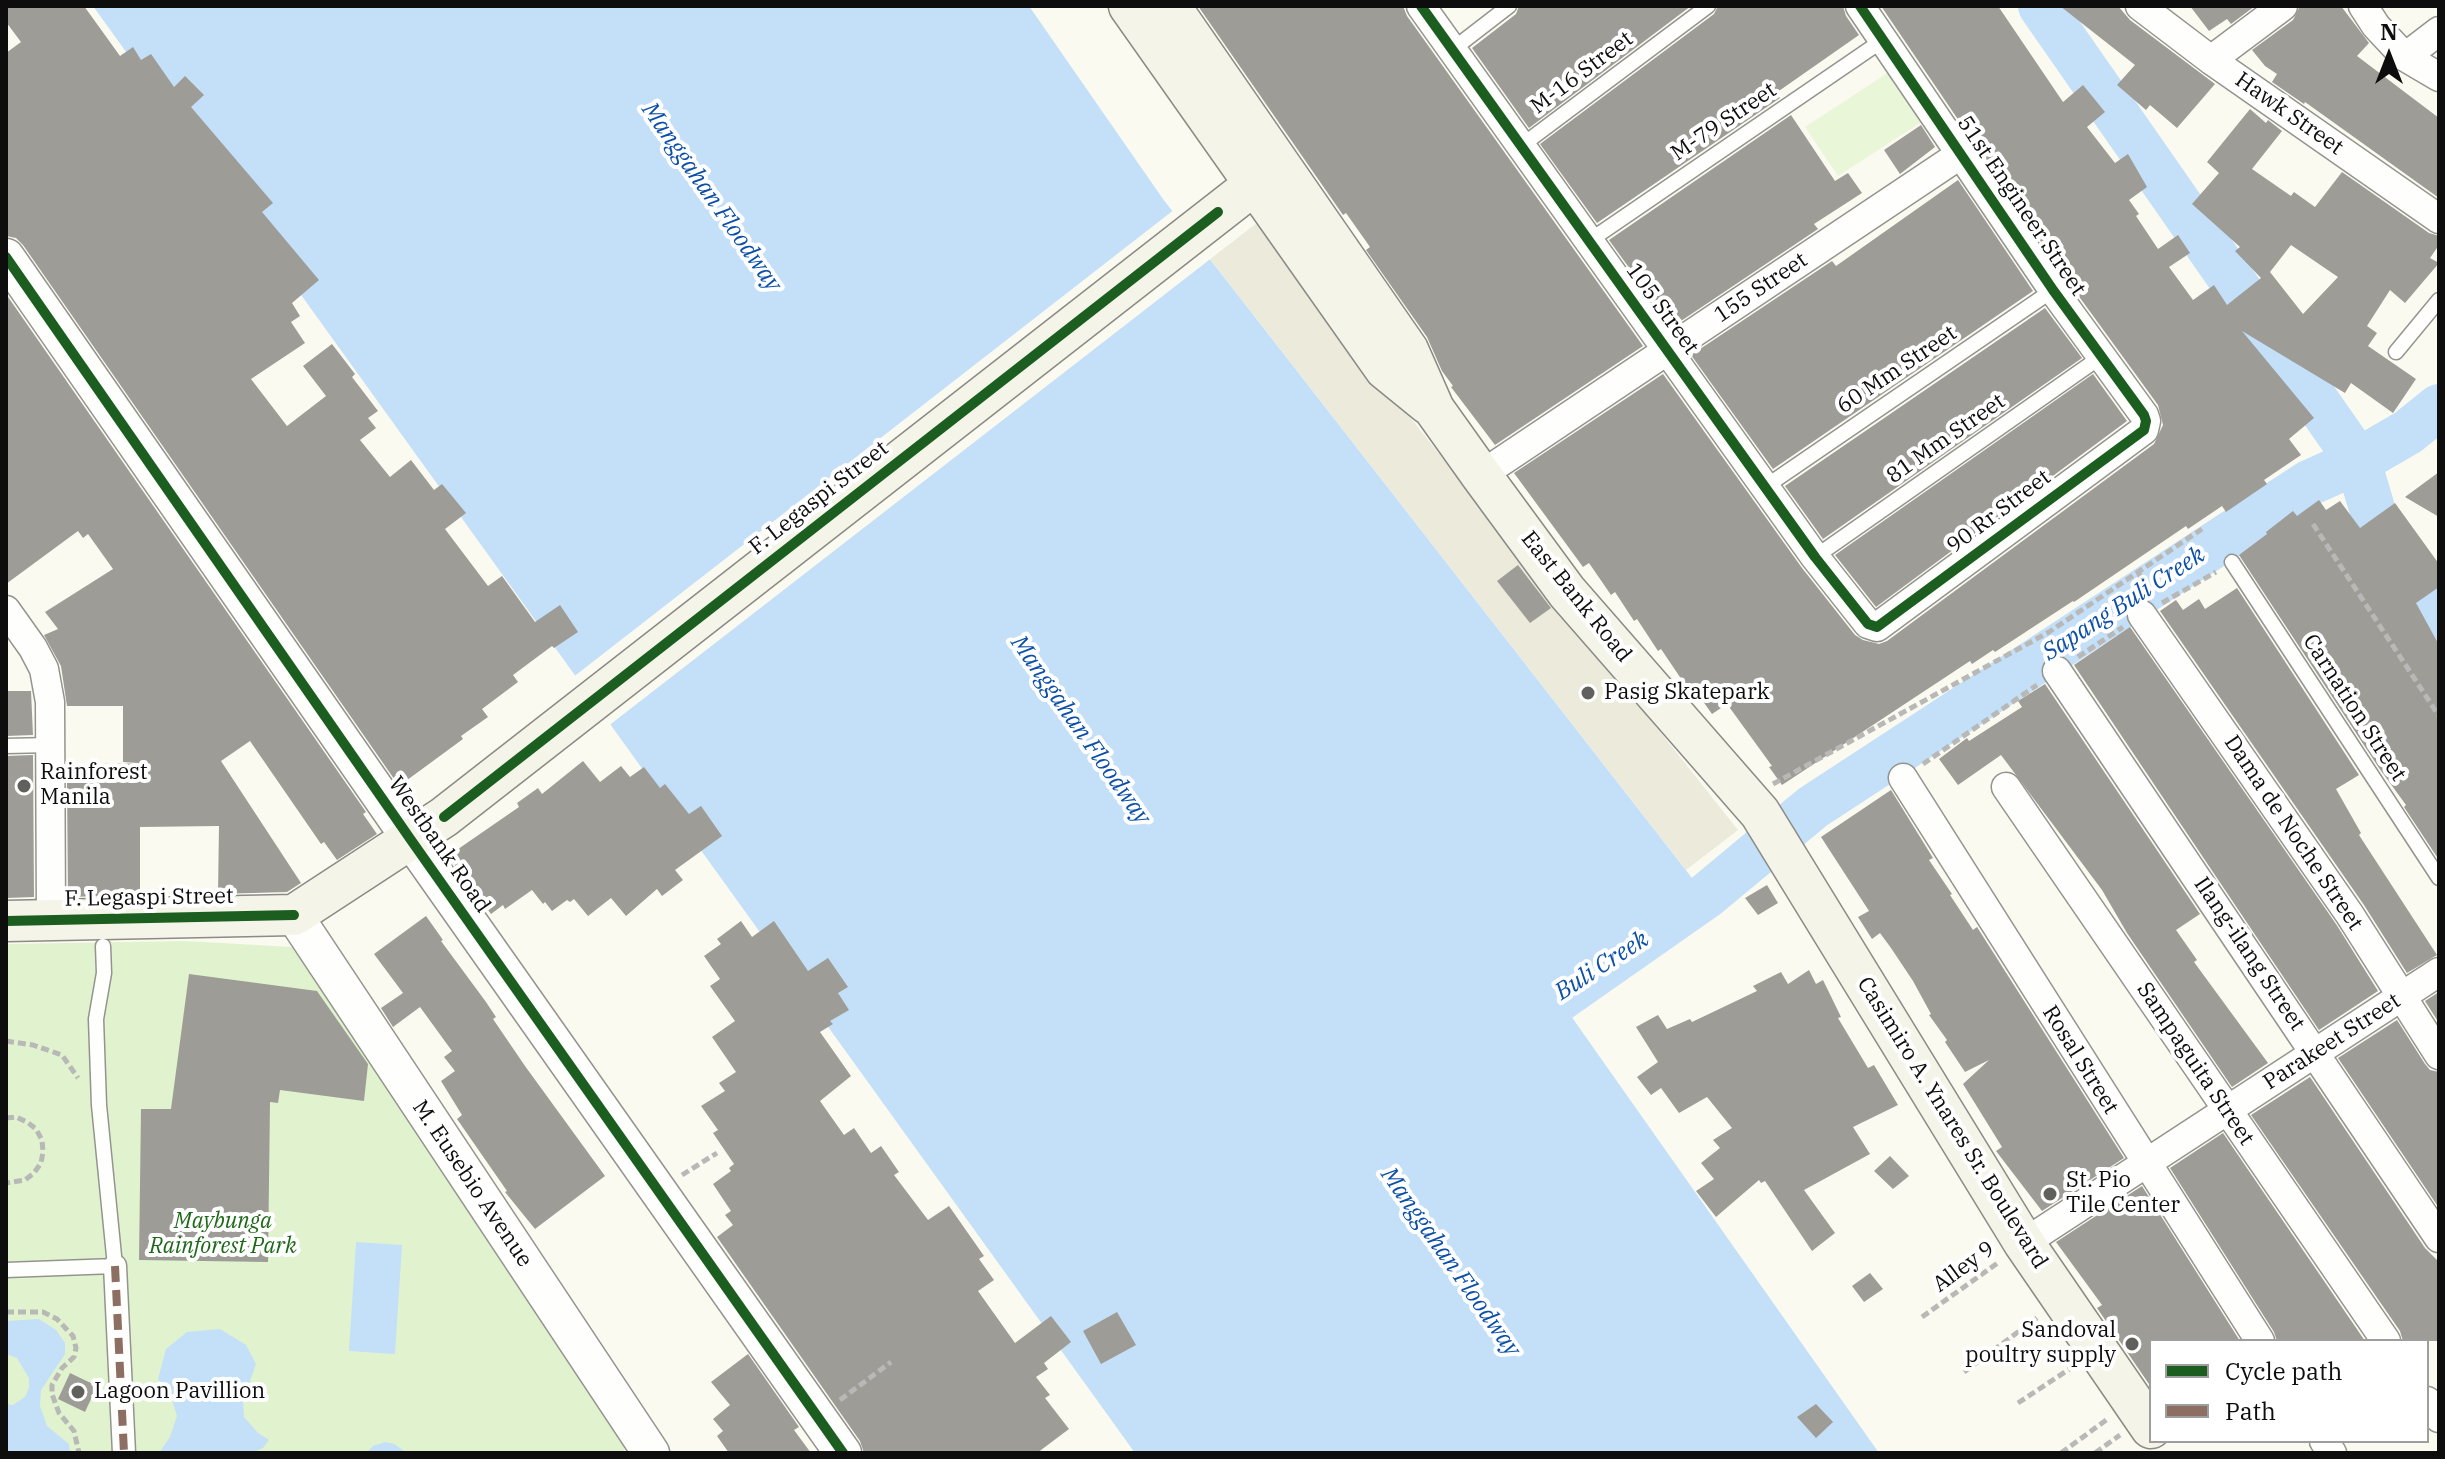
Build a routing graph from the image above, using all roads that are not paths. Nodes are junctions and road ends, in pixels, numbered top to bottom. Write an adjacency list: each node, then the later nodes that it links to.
1 (1129, 6): 18 (main road, East Bank Road)
2 (1170, 6): 18 (main road, East Bank Road)
3 (1421, 6): 12 (street, 105 Street)
4 (1509, 6): 12 (lane)
5 (1708, 6): 16 (lane, M-16 Street)
6 (1860, 6): 11 (street, 51st Engineer Street)
7 (2140, 6): 14 (street, Hawk Street)
8 (2283, 6): 14 (street)
9 (2363, 6): 13 (street)
10 (2439, 31): 13 (street)
11 (1883, 40): 17 (street, 51st Engineer Street); 20 (lane, M-79 Street)
12 (1452, 50): 16 (street, 105 Street)
13 (2405, 57): 15 (street)
14 (2211, 60): 19 (street, Hawk Street)
15 (2439, 77)
16 (1521, 146): 20 (street, 105 Street)
17 (1961, 154): 22 (street, 51st Engineer Street); 24 (street, 155 Street)
18 (1266, 175): 28 (main road, East Bank Road); 42 (main road, F. Legaspi Street)
19 (2439, 219)
20 (1589, 241): 24 (street, 105 Street)
21 (6, 257): 42 (street, Westbank Road)
22 (2053, 290): 26 (street, 51st Engineer Street); 29 (lane, 60 Mm Street)
23 (2439, 300): 25 (lane)
24 (1668, 351): 28 (street, 155 Street); 29 (street, 105 Street)
25 (2396, 352)
26 (2102, 356): 27 (street, 51st Engineer Street); 30 (lane, 81 Mm Street)
27 (2144, 430): 34 (street, 90 Rr Street)
28 (1481, 475): 41 (main road, East Bank Road)
29 (1765, 487): 30 (street, 105 Street)
30 (1815, 557): 34 (street, 105 Street)
31 (2232, 562): 43 (lane, Carnation Street)
32 (2146, 605): 49 (street, Dama de Noche Street)
33 (6, 610): 37 (street)
34 (1877, 627)
35 (2057, 671): 50 (street, Ilang-ilang Street)
36 (6, 746): 37 (lane)
37 (51, 759): 38 (lane); 45 (street)
38 (134, 772)
39 (1903, 778): 53 (street, Rosal Street)
40 (2006, 787): 52 (street, Sampaguita Street)
41 (1754, 806): 55 (main road, Casimiro A. Ynares Sr. Boulevard)
42 (411, 840): 44 (main road, F. Legaspi Street); 63 (street, Westbank Road)
43 (2439, 878)
44 (294, 915): 45 (main road, F. Legaspi Street); 62 (street, M. Eusebio Avenue)
45 (51, 920): 46 (main road, F. Legaspi Street)
46 (6, 921)
47 (103, 946): 56 (lane)
48 (2439, 972): 49 (street, Parakeet Street)
49 (2402, 997): 50 (street, Parakeet Street); 51 (street, Dama de Noche Street)
50 (2316, 1052): 52 (street, Parakeet Street); 54 (street, Ilang-ilang Street)
51 (2439, 1055)
52 (2227, 1111): 53 (street, Parakeet Street); 59 (street, Sampaguita Street)
53 (2146, 1164): 55 (street, Parakeet Street); 58 (street, Rosal Street)
54 (2439, 1238)
55 (2024, 1243): 60 (main road, Casimiro A. Ynares Sr. Boulevard)
56 (115, 1266): 57 (lane); 61 (street)
57 (6, 1270)
58 (2259, 1339)
59 (2385, 1339)
60 (2141, 1415)
61 (124, 1453)
62 (651, 1453)
63 (843, 1453)

